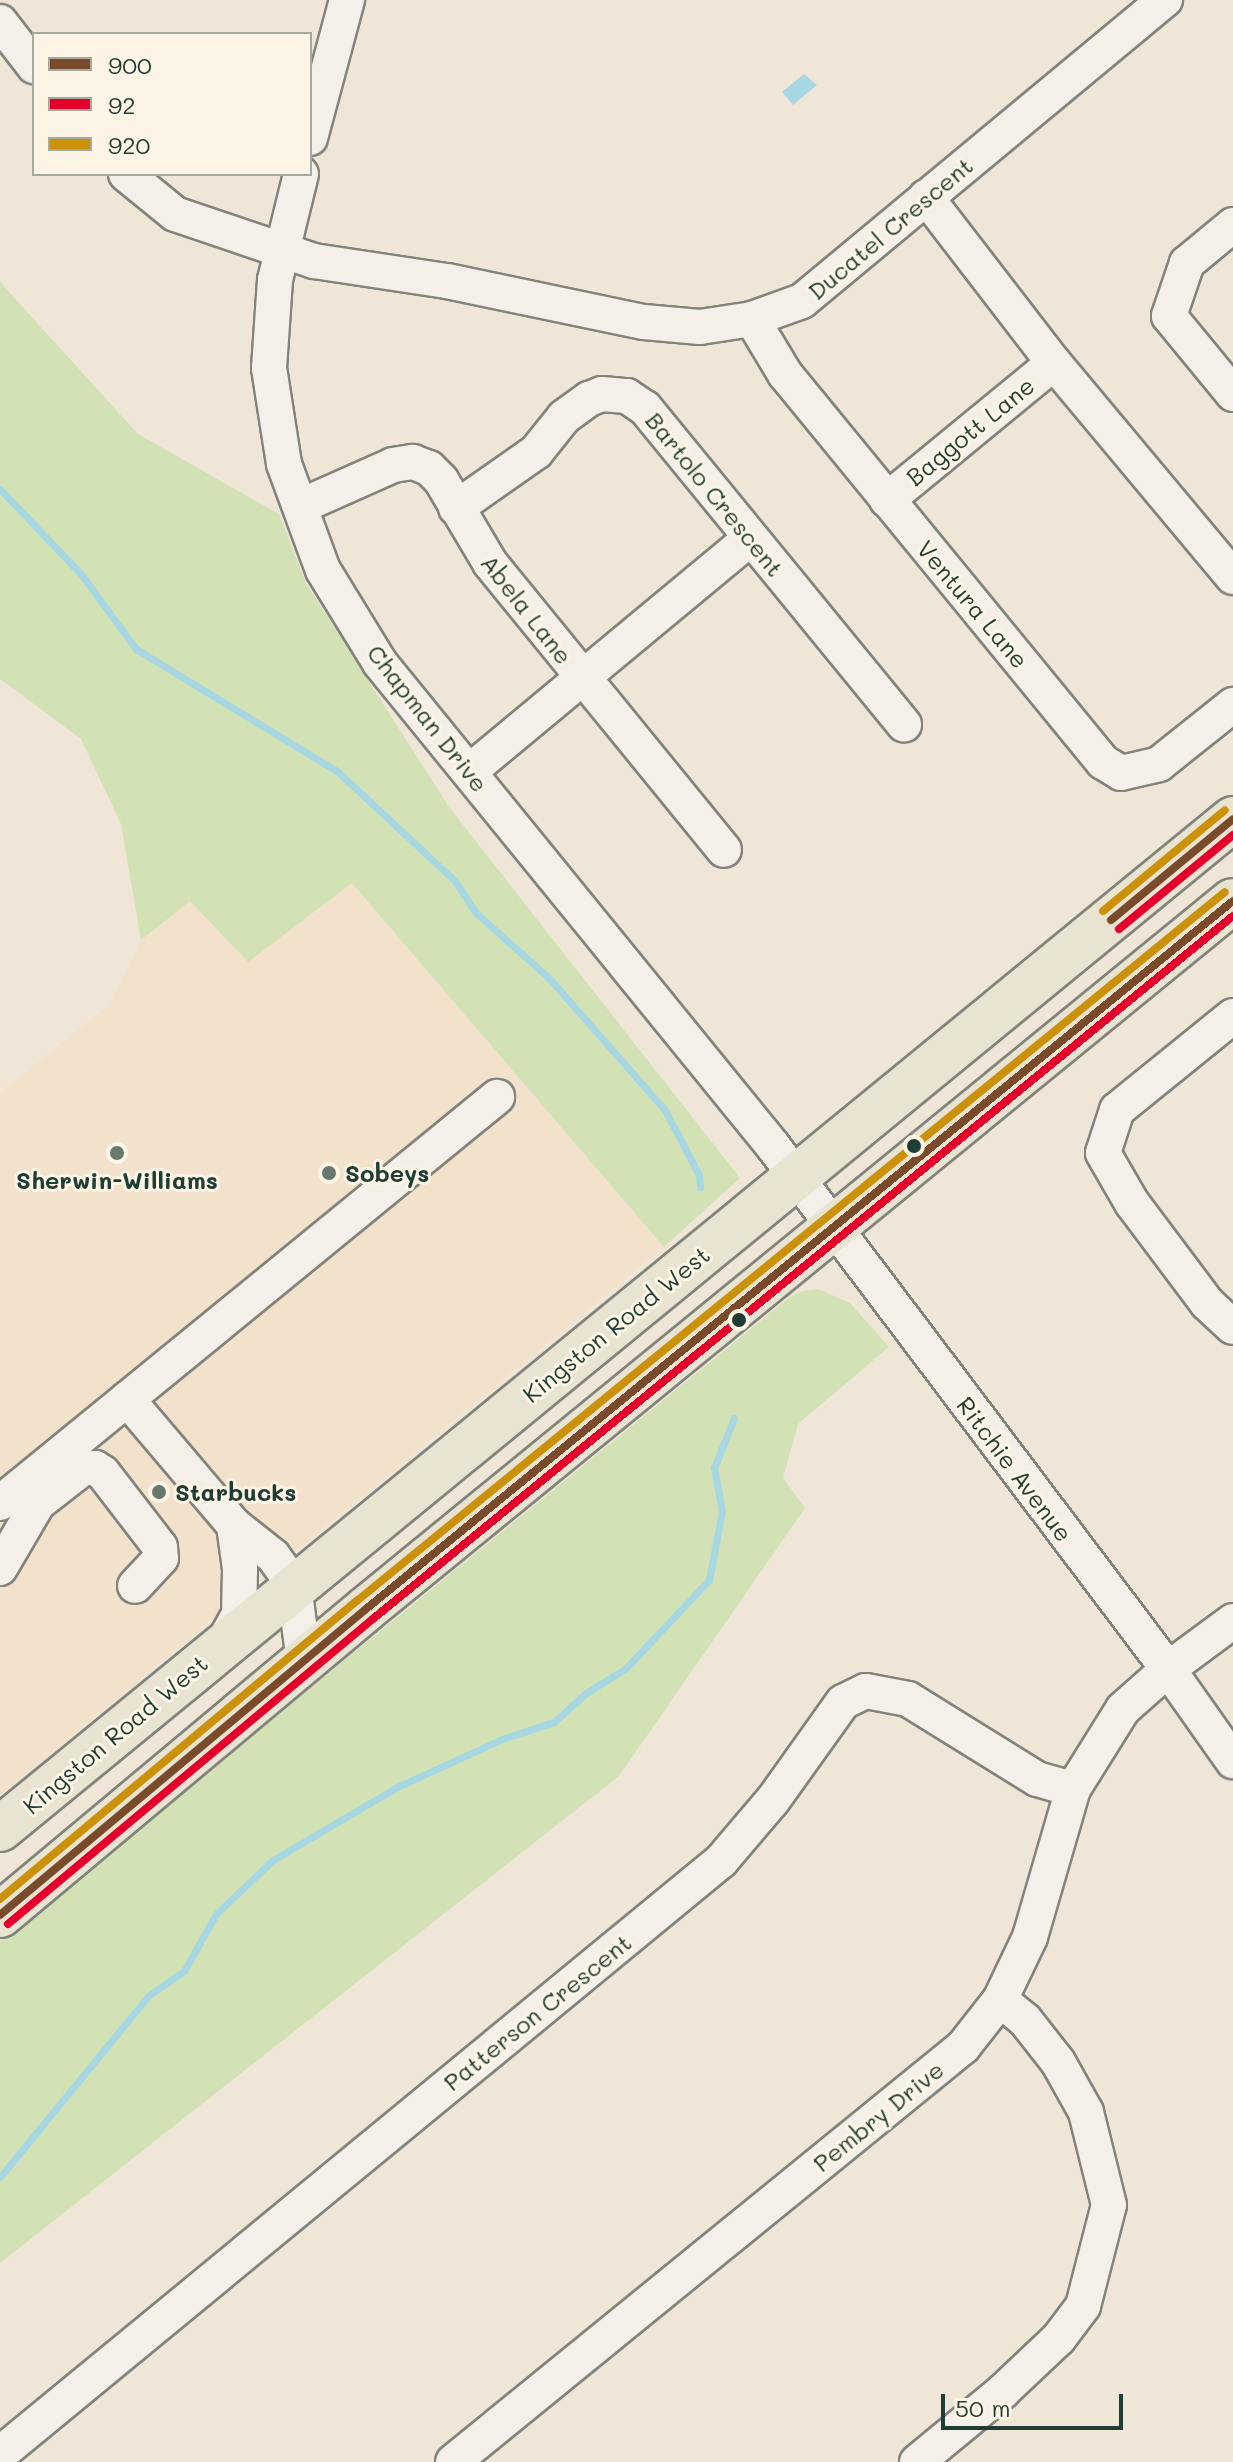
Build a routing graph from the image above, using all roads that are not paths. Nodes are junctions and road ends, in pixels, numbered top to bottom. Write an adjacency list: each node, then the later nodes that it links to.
1 (347, 0): 5 (street)
2 (1165, 0): 8 (street, Ducatel Crescent)
3 (0, 22): 4 (street)
4 (32, 63)
5 (312, 131)
6 (128, 176): 10 (street, Ducatel Crescent)
7 (301, 176): 10 (street, Chapman Drive)
8 (926, 197): 11 (street, Ducatel Crescent); 12 (street)
9 (1233, 225): 13 (street)
10 (283, 249): 11 (street, Ducatel Crescent); 15 (street, Chapman Drive)
11 (752, 319): 14 (street, Ventura Lane)
12 (1054, 363): 14 (street, Baggott Lane); 18 (street)
13 (1233, 394)
14 (887, 500): 20 (street, Ventura Lane)
15 (301, 506): 16 (street, Abela Lane); 22 (street, Chapman Drive)
16 (456, 508): 17 (street, Bartolo Crescent); 19 (street, Abela Lane)
17 (751, 538): 19 (street); 21 (street, Bartolo Crescent)
18 (1233, 577)
19 (581, 679): 22 (street); 24 (street, Abela Lane)
20 (1233, 705)
21 (904, 724)
22 (470, 771): 28 (street, Chapman Drive)
23 (1233, 819): 28 (main road, Kingston Road West)
24 (724, 850)
25 (1233, 901): 29 (main road)
26 (1233, 1016): 30 (street)
27 (497, 1097): 31 (street)
28 (797, 1178): 29 (street, Ritchie Avenue); 35 (main road, Kingston Road West)
29 (834, 1229): 39 (main road); 40 (street, Ritchie Avenue)
30 (1233, 1327)
31 (127, 1399): 32 (street); 33 (street)
32 (0, 1503)
33 (234, 1525): 35 (street); 38 (street)
34 (0, 1568): 36 (street)
35 (294, 1585): 38 (main road, Kingston Road West); 39 (street)
36 (135, 1586)
37 (1233, 1621): 40 (street, Pembry Drive)
38 (222, 1645): 43 (main road, Kingston Road West)
39 (304, 1662): 44 (main road)
40 (1168, 1669): 41 (street, Ritchie Avenue); 42 (street, Pembry Drive)
41 (1233, 1761)
42 (1073, 1789): 45 (street, Pembry Drive); 46 (street, Patterson Crescent)
43 (0, 1829)
44 (5, 1900)
45 (1000, 2000): 47 (street, Pembry Drive); 48 (street)
46 (0, 2454)
47 (453, 2462)
48 (917, 2462)

